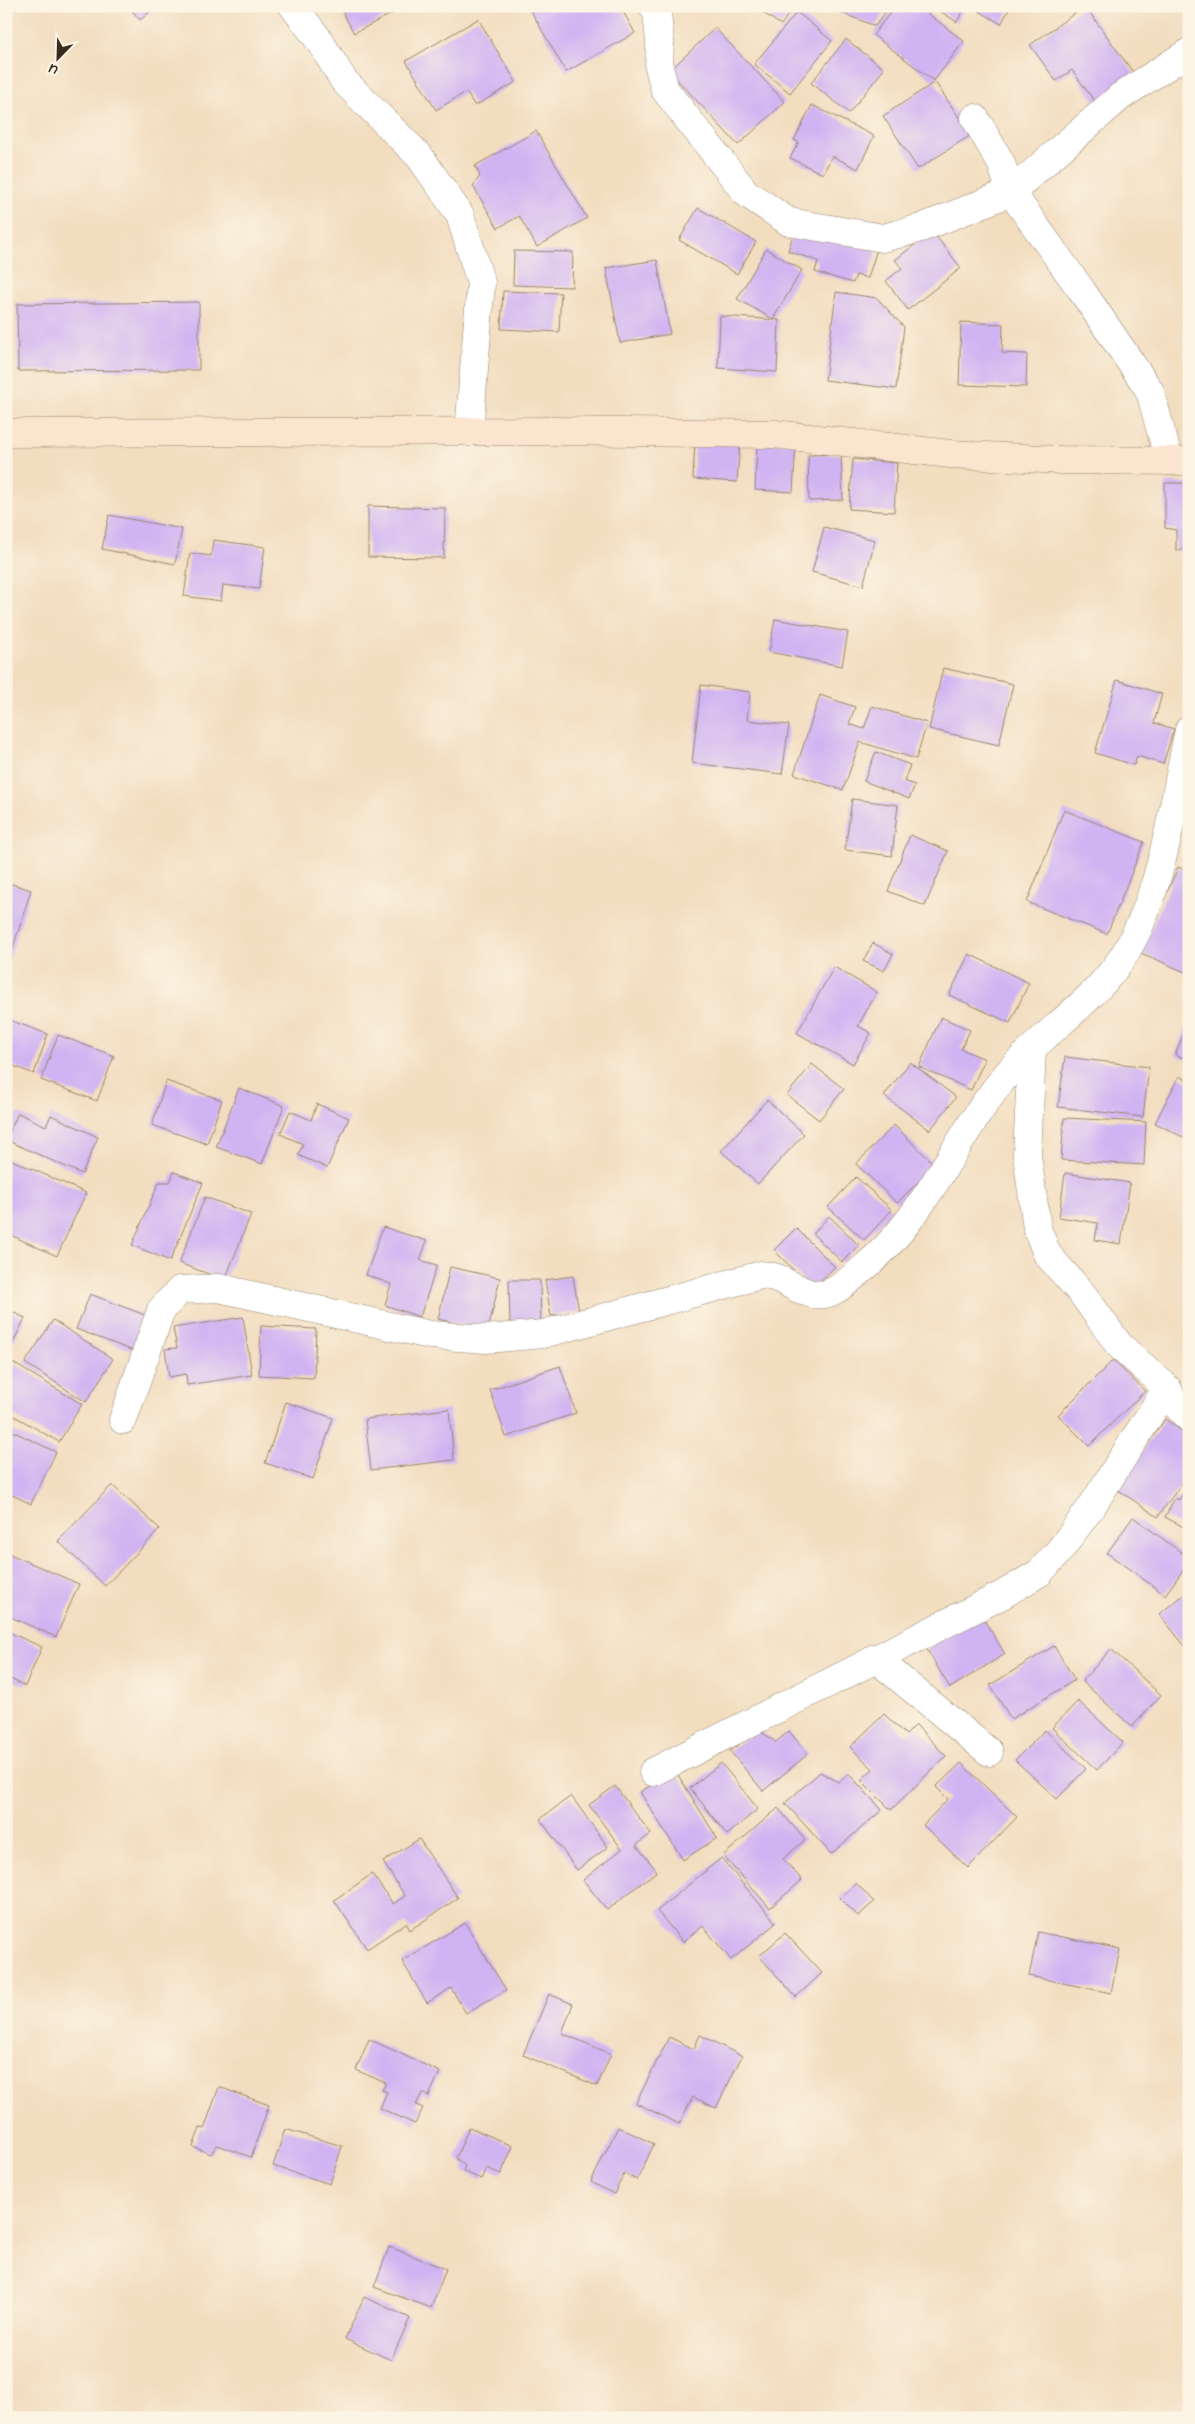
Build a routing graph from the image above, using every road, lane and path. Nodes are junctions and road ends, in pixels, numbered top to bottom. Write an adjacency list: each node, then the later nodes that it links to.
1 (293, 6): 6 (street)
2 (653, 6): 5 (street)
3 (1189, 52): 5 (street)
4 (975, 118): 5 (street)
5 (1011, 192): 8 (street)
6 (469, 432): 7 (main road); 8 (main road)
7 (6, 433)
8 (1179, 461)
9 (1189, 730): 10 (street)
10 (1032, 1050): 11 (street); 13 (street)
11 (1167, 1388): 12 (street); 14 (street)
12 (1189, 1418)
13 (123, 1420)
14 (875, 1658): 15 (street); 16 (street)
15 (989, 1752)
16 (652, 1772)

